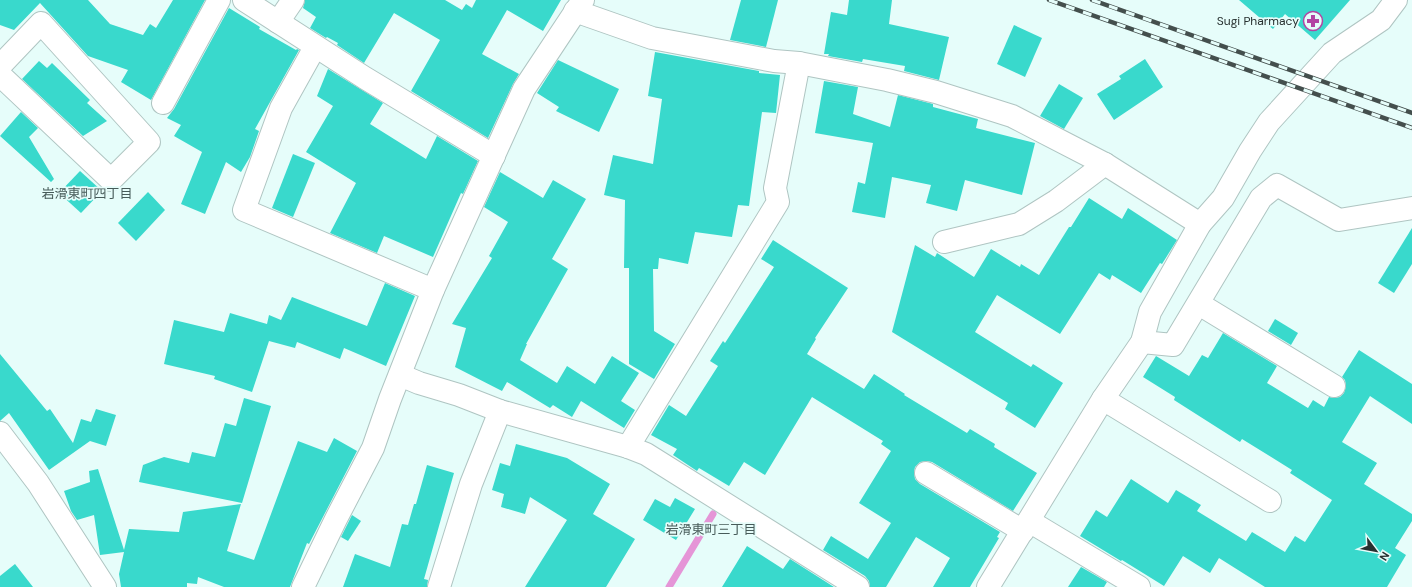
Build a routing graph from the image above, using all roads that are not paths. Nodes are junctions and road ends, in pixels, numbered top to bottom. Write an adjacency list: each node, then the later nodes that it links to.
1 (219, 0): 11 (street)
2 (244, 0): 6 (street)
3 (293, 0): 6 (street)
4 (1396, 0): 15 (street)
5 (579, 6): 8 (street); 12 (street)
6 (278, 22): 7 (street)
7 (315, 47): 12 (street); 17 (street)
8 (799, 63): 13 (street); 25 (street)
9 (0, 66): 10 (street)
10 (0, 75)
11 (163, 103)
12 (494, 156): 17 (street)
13 (1104, 164): 15 (street); 16 (street)
14 (1412, 208): 18 (street)
15 (1200, 224): 19 (street)
16 (944, 242)
17 (433, 290): 20 (street)
18 (1199, 304): 19 (street); 21 (street)
19 (1142, 342): 22 (street)
20 (400, 374): 23 (street); 30 (street)
21 (1334, 386)
22 (1103, 399): 27 (street); 28 (street)
23 (500, 411): 25 (street); 31 (street)
24 (0, 432): 29 (street)
25 (628, 447): 32 (street)
26 (926, 473): 28 (street)
27 (1270, 501)
28 (1026, 526): 33 (street); 34 (street)
29 (105, 587)
30 (303, 587)
31 (440, 587)
32 (858, 587)
33 (988, 587)
34 (1139, 587)

